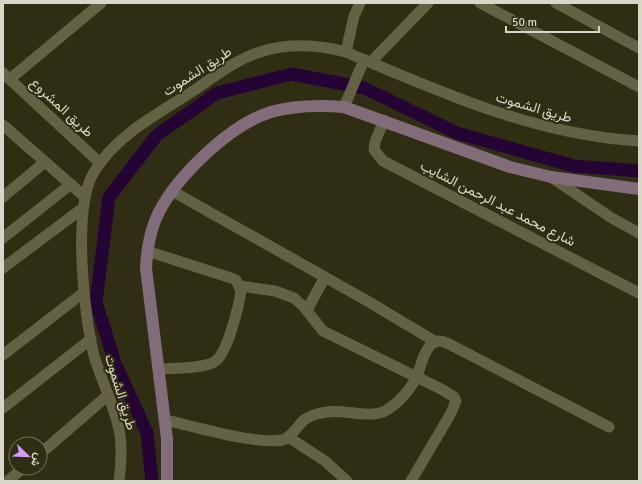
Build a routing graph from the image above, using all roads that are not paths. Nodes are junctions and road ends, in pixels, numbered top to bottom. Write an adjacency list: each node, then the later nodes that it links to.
1 (101, 3): 9 (street)
2 (360, 3): 7 (street)
3 (428, 3): 8 (street)
4 (480, 3): 10 (street)
5 (556, 3): 6 (street)
6 (639, 48)
7 (346, 52): 8 (street, طريق الشموت); 16 (street, طريق الشموت)
8 (368, 61): 11 (street); 14 (street, طريق الشموت)
9 (6, 76): 16 (street, طريق المشروع)
10 (639, 86)
11 (344, 107): 12 (street); 20 (street)
12 (384, 120): 17 (street); 31 (street, شارع محمد عبد الرحمن الشايب)
13 (3, 125): 15 (street)
14 (639, 141)
15 (45, 162): 18 (street); 21 (street)
16 (100, 163): 22 (street, طريق الشموت)
17 (551, 178): 19 (street); 24 (street)
18 (71, 184): 22 (street); 25 (street)
19 (638, 189)
20 (172, 191): 26 (street); 28 (street)
21 (3, 197)
22 (85, 197): 23 (street, طريق الشموت)
23 (83, 208): 27 (street); 30 (street, طريق الشموت)
24 (639, 233)
25 (3, 238)
26 (146, 251): 29 (street); 36 (street)
27 (3, 268)
28 (325, 277): 32 (street); 34 (street)
29 (240, 286): 32 (street); 36 (street)
30 (83, 293): 33 (street, طريق الشموت); 35 (street)
31 (639, 293)
32 (307, 310): 37 (street)
33 (91, 339): 38 (street, طريق الشموت); 39 (street)
34 (436, 342): 37 (street); 41 (street)
35 (3, 354)
36 (159, 369): 40 (street)
37 (417, 378): 42 (street); 47 (street)
38 (107, 396): 43 (street); 44 (street, طريق الشموت)
39 (3, 408)
40 (165, 420): 42 (street); 45 (street)
41 (609, 427)
42 (288, 437): 46 (street)
43 (48, 447)
44 (119, 481)
45 (167, 481)
46 (347, 481)
47 (411, 481)

